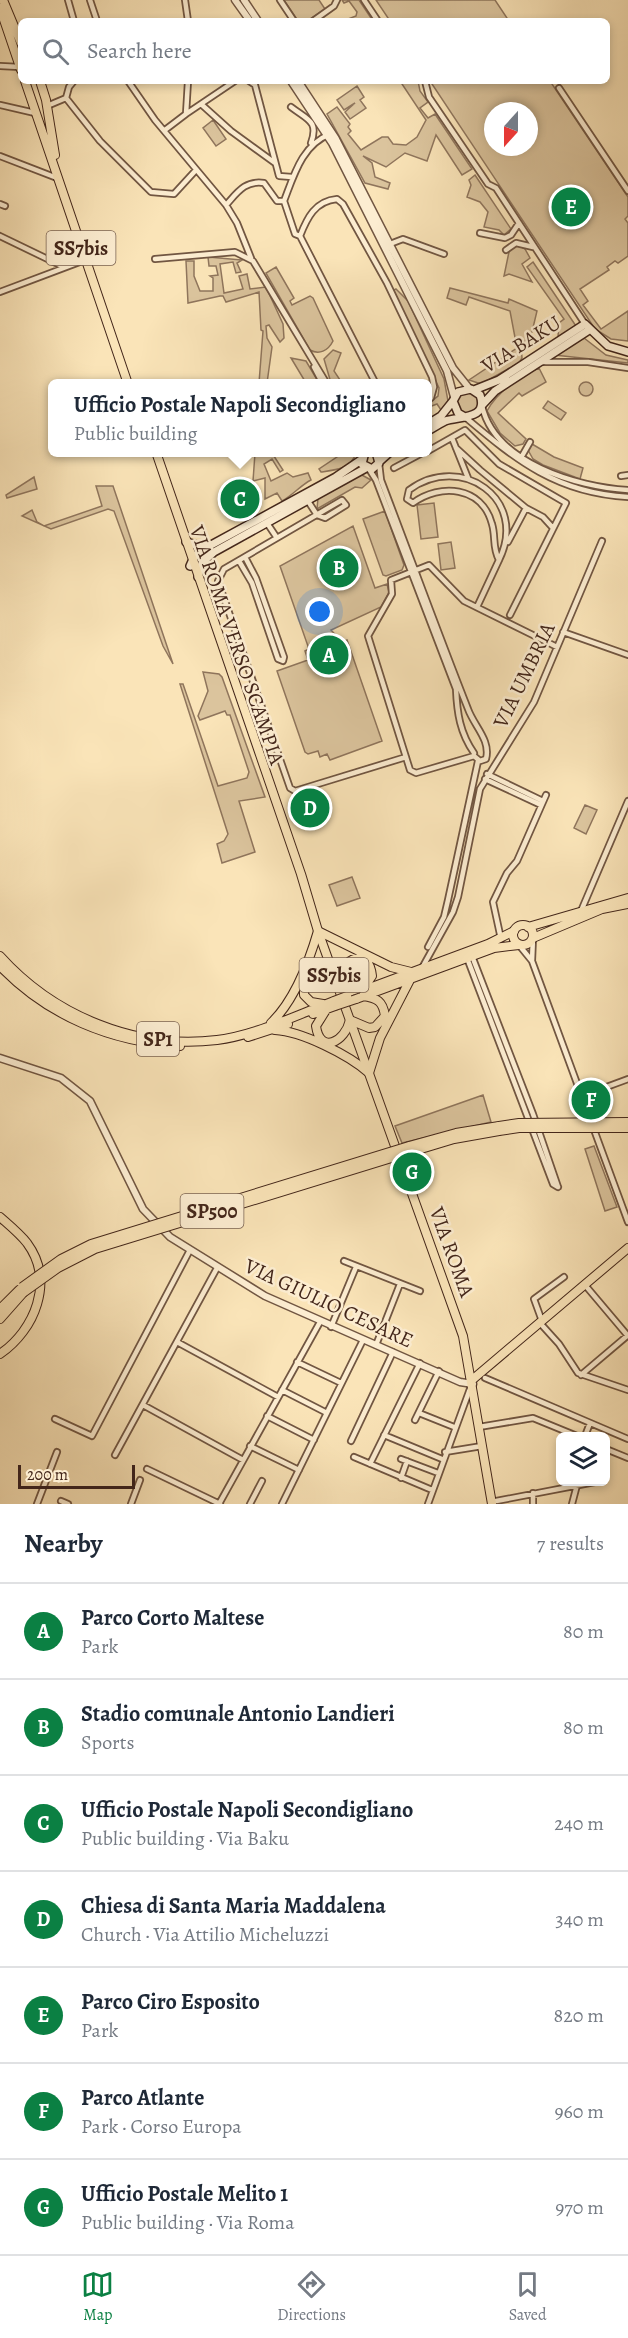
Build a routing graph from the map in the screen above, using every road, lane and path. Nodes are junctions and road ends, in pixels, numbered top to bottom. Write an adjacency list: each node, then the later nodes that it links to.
1 (3, 0): 20 (main road)
2 (68, 0): 11 (street)
3 (90, 0): 12 (street)
4 (185, 0): 13 (street)
5 (235, 0): 14 (street)
6 (244, 0): 15 (street)
7 (280, 0): 16 (street)
8 (337, 0): 17 (street)
9 (364, 0): 18 (street)
10 (0, 8): 19 (main road)
11 (73, 18)
12 (96, 18)
13 (188, 18)
14 (247, 18)
15 (256, 18)
16 (292, 18)
17 (317, 18)
18 (376, 18)
19 (3, 26): 21 (main road)
20 (18, 36)
21 (18, 58)
22 (18, 62): 23 (street)
23 (0, 66)
24 (26, 84): 40 (main road)
25 (41, 84): 38 (main road)
26 (72, 84): 35 (street)
27 (130, 84): 43 (street)
28 (188, 84): 41 (street)
29 (231, 84): 36 (street)
30 (254, 84): 47 (street)
31 (293, 84): 44 (street)
32 (300, 84): 44 (street)
33 (427, 84): 54 (street)
34 (559, 88): 51 (street)
35 (66, 98): 38 (street); 48 (street)
36 (201, 104): 41 (street); 47 (street)
37 (0, 105): 40 (street)
38 (47, 106): 42 (main road)
39 (291, 107): 45 (street)
40 (35, 113): 42 (main road); 50 (main road, SS7bis)
41 (186, 114): 43 (street)
42 (49, 118): 71 (main road, SS7bis)
43 (165, 130): 48 (street)
44 (329, 134): 45 (street); 58 (street); 77 (street)
45 (310, 144): 49 (street)
46 (0, 156): 50 (street)
47 (275, 163): 49 (street)
48 (196, 170): 53 (street)
49 (292, 177): 52 (street)
50 (57, 178): 63 (main road, SS7bis)
51 (628, 191)
52 (284, 201): 53 (street); 57 (street)
53 (226, 205): 64 (street)
54 (519, 223): 55 (street); 59 (street)
55 (480, 233)
56 (0, 236): 65 (street)
57 (300, 236): 74 (street); 76 (street)
58 (390, 244): 61 (street); 75 (street)
59 (535, 248): 60 (street); 67 (street)
60 (506, 250)
61 (444, 254)
62 (155, 259): 64 (street)
63 (85, 260): 65 (street); 72 (main road, SS7bis)
64 (253, 261): 73 (street)
65 (64, 267): 66 (street)
66 (0, 292)
67 (587, 327): 68 (main road); 69 (main road, VIA BAKU); 75 (main road, VIA BAKU)
68 (628, 352)
69 (537, 362): 70 (street, VIA BAKU); 78 (main road, VIA BAKU)
70 (628, 368)
71 (128, 379)
72 (128, 379)
73 (322, 379)
74 (373, 379)
75 (472, 389): 77 (main road); 78 (main road)
76 (432, 394)
77 (454, 399): 79 (main road); 80 (main road)
78 (482, 405): 79 (main road); 87 (street)
79 (465, 417): 81 (main road); 86 (street)
80 (432, 422)
81 (432, 429)
82 (452, 438): 84 (street); 85 (street); 95 (street)
83 (530, 442): 87 (street)
84 (456, 448): 101 (street); 106 (street)
85 (432, 449)
86 (503, 449): 95 (street); 102 (street)
87 (522, 456): 102 (street)
88 (155, 457): 112 (main road, VIA ROMA VERSO SCAMPIA)
89 (155, 457): 119 (main road, VIA ROMA VERSO SCAMPIA)
90 (361, 457): 105 (main road)
91 (362, 457): 97 (main road)
92 (378, 457): 96 (main road)
93 (386, 457): 96 (main road)
94 (416, 457): 98 (street)
95 (496, 460): 109 (street)
96 (380, 462): 97 (main road); 120 (street)
97 (367, 468): 105 (main road); 120 (street)
98 (394, 468)
99 (621, 476): 100 (street)
100 (628, 476)
101 (468, 478): 114 (street); 117 (street)
102 (561, 481): 103 (street); 104 (street)
103 (628, 490)
104 (628, 497)
105 (306, 498): 107 (street); 108 (main road); 113 (main road)
106 (526, 508): 109 (street); 114 (street)
107 (317, 515): 107 (street); 110 (street)
108 (267, 523): 110 (street); 116 (main road)
109 (553, 528): 123 (street)
110 (277, 538): 115 (street)
111 (602, 541): 124 (street, VIA UMBRIA)
112 (186, 542): 113 (main road); 119 (main road, VIA ROMA VERSO SCAMPIA)
113 (210, 548): 119 (main road)
114 (502, 553): 117 (street)
115 (245, 557): 118 (street); 118 (street)
116 (205, 560): 119 (main road); 121 (main road)
117 (499, 560): 122 (street)
118 (239, 561): 129 (street)
119 (189, 562): 121 (main road, VIA ROMA VERSO SCAMPIA); 136 (main road, VIA ROMA VERSO SCAMPIA)
120 (414, 570): 122 (street); 127 (street); 129 (street); 130 (street)
121 (198, 577): 136 (main road, VIA ROMA VERSO SCAMPIA)
122 (477, 607): 125 (street)
123 (510, 615)
124 (563, 632): 125 (street, VIA UMBRIA); 126 (street)
125 (557, 647): 128 (street, VIA UMBRIA)
126 (628, 655)
127 (484, 749): 130 (street); 131 (street)
128 (501, 755): 131 (street); 132 (street, VIA UMBRIA)
129 (406, 757): 130 (street)
130 (475, 757): 131 (street); 146 (street)
131 (486, 758): 132 (street)
132 (486, 775): 135 (street); 148 (street, VIA UMBRIA)
133 (546, 795): 135 (street)
134 (628, 801): 139 (street)
135 (542, 803): 144 (street)
136 (302, 882): 141 (main road, VIA ROMA VERSO SCAMPIA / SS7bis)
137 (628, 898): 139 (main road)
138 (628, 904): 143 (main road)
139 (581, 911): 140 (main road)
140 (528, 927): 142 (main road); 143 (main road)
141 (318, 931): 154 (main road); 155 (main road, VIA ROMA VERSO SCAMPIA / SS7bis); 159 (main road)
142 (514, 931): 144 (main road, SP1); 145 (main road)
143 (533, 938): 145 (main road); 150 (street)
144 (501, 939): 151 (main road, SP1)
145 (519, 945): 149 (main road, SP1); 150 (street)
146 (428, 947)
147 (0, 956): 159 (main road, SP1)
148 (429, 956): 151 (street); 153 (street, VIA UMBRIA)
149 (469, 957): 149 (street); 154 (main road, SP1)
150 (532, 961): 163 (street)
151 (435, 964): 153 (main road, SP1)
152 (0, 966): 159 (main road, SP1)
153 (422, 968): 154 (main road, SP1)
154 (411, 975): 156 (main road, SP1); 161 (main road)
155 (336, 981): 156 (main road); 157 (main road); 158 (main road, VIA ROMA VERSO SCAMPIA / SS7bis)
156 (358, 995): 157 (main road, SP1, bridge); 158 (main road)
157 (326, 1007): 158 (main road); 159 (main road, SP1)
158 (350, 1020): 161 (main road, VIA ROMA)
159 (270, 1027): 161 (main road)
160 (0, 1058): 170 (street, VIA GIULIO CESARE)
161 (369, 1073): 198 (main road, VIA ROMA)
162 (628, 1079): 163 (street)
163 (582, 1096): 168 (street)
164 (628, 1122): 165 (main road, SP500, bridge)
165 (499, 1128): 166 (main road, SP500, bridge); 178 (main road, SP500, bridge)
166 (628, 1128)
167 (0, 1217): 190 (main road)
168 (628, 1222)
169 (628, 1242): 171 (main road)
170 (190, 1250): 174 (street, VIA GIULIO CESARE); 207 (street)
171 (627, 1251): 177 (main road)
172 (344, 1261): 173 (street)
173 (356, 1267): 176 (street); 184 (street)
174 (217, 1268): 182 (street, VIA GIULIO CESARE); 187 (street)
175 (564, 1277): 183 (street)
176 (400, 1284): 179 (street); 188 (street)
177 (585, 1285): 183 (main road); 185 (street)
178 (23, 1290): 180 (main road, SP500); 181 (main road, SP500)
179 (420, 1291)
180 (0, 1310)
181 (0, 1319)
182 (320, 1322): 184 (street, VIA GIULIO CESARE); 191 (street)
183 (541, 1322): 194 (street); 198 (main road)
184 (331, 1327): 186 (street, VIA GIULIO CESARE)
185 (628, 1336): 194 (street)
186 (363, 1340): 188 (street, VIA GIULIO CESARE); 197 (street)
187 (177, 1342): 201 (street); 203 (street)
188 (376, 1345): 189 (street, VIA GIULIO CESARE)
189 (393, 1352): 192 (street, VIA GIULIO CESARE); 217 (street)
190 (0, 1354)
191 (297, 1362): 197 (street); 199 (street)
192 (420, 1363): 193 (street, VIA GIULIO CESARE); 214 (street)
193 (440, 1371): 196 (street, VIA GIULIO CESARE); 205 (street)
194 (581, 1375): 200 (street)
195 (485, 1378): 209 (street)
196 (460, 1382): 198 (street, VIA GIULIO CESARE); 202 (street)
197 (341, 1383): 204 (street)
198 (471, 1386): 202 (street); 211 (main road, VIA ROMA)
199 (282, 1390): 201 (street); 204 (street)
200 (628, 1390)
201 (278, 1397): 206 (street)
202 (464, 1398): 210 (street)
203 (143, 1405): 223 (street); 228 (street)
204 (327, 1413): 216 (street)
205 (418, 1413): 208 (street); 210 (street)
206 (267, 1416): 216 (street); 218 (street)
207 (55, 1419)
208 (415, 1420)
209 (590, 1423): 213 (street); 215 (street)
210 (454, 1427): 222 (street)
211 (479, 1427): 212 (street); 219 (main road, VIA ROMA)
212 (566, 1432)
213 (587, 1432)
214 (384, 1435): 227 (street); 230 (street)
215 (628, 1438)
216 (314, 1440): 232 (street)
217 (351, 1441)
218 (250, 1446): 228 (street); 232 (street)
219 (482, 1446): 222 (street); 242 (main road, VIA ROMA)
220 (610, 1451): 225 (street)
221 (57, 1452): 243 (street)
222 (445, 1452): 227 (street)
223 (115, 1455)
224 (354, 1457): 230 (street)
225 (628, 1458)
226 (401, 1459): 229 (street)
227 (442, 1459): 233 (street)
228 (243, 1460): 246 (street)
229 (407, 1461): 233 (street); 234 (street)
230 (370, 1464): 234 (street)
231 (148, 1469): 246 (street)
232 (299, 1470): 248 (street)
233 (438, 1473): 239 (street)
234 (401, 1478): 239 (street)
235 (140, 1480): 245 (street)
236 (262, 1481): 247 (street)
237 (572, 1486): 240 (street)
238 (577, 1486): 251 (street)
239 (432, 1490): 249 (street)
240 (534, 1493): 242 (street); 250 (street)
241 (61, 1502): 244 (street)
242 (491, 1503)
243 (37, 1504)
244 (68, 1504)
245 (131, 1504)
246 (220, 1504)
247 (250, 1504)
248 (282, 1504)
249 (428, 1504)
250 (533, 1504)
251 (572, 1504)

